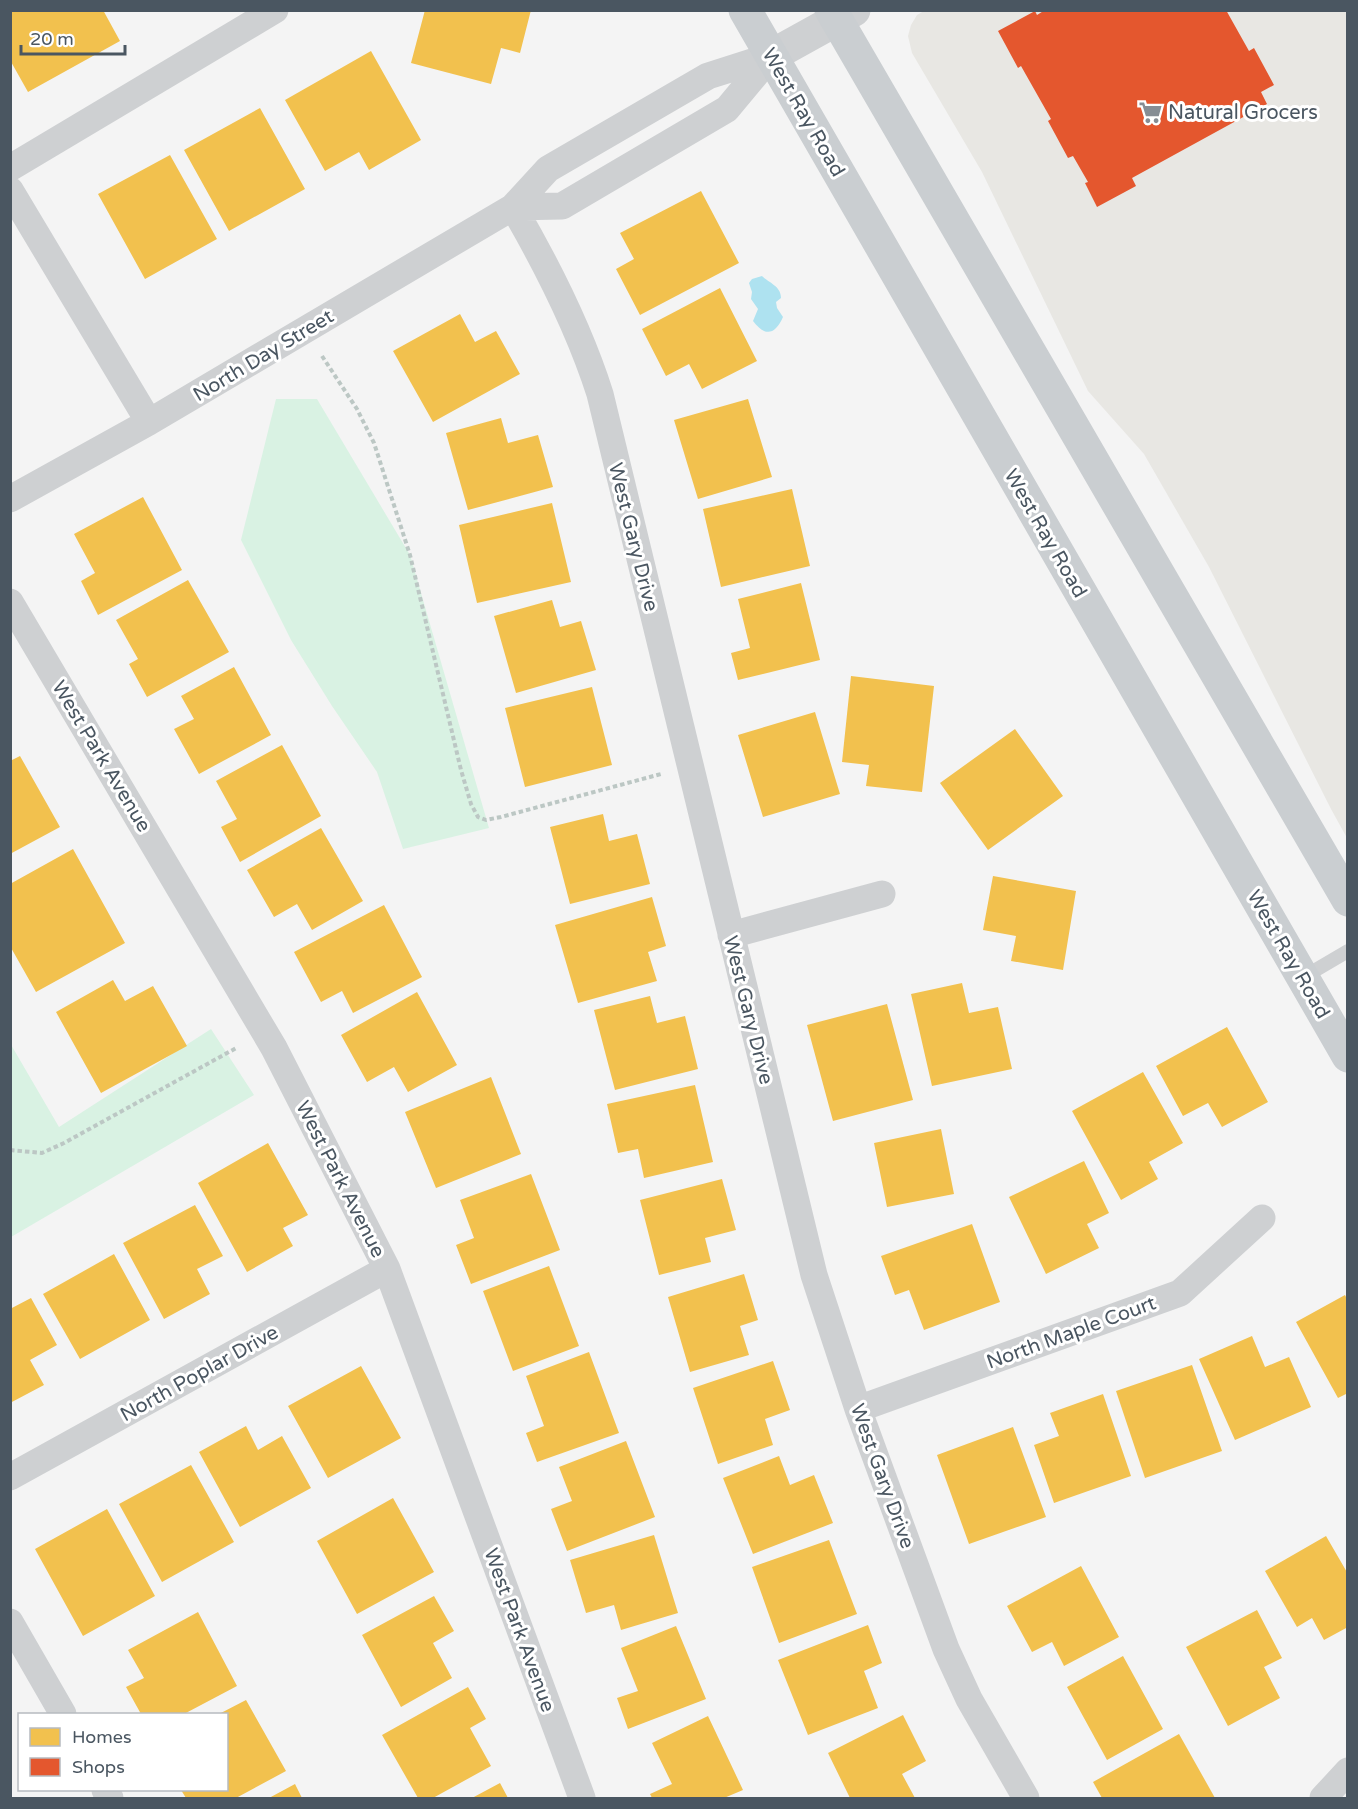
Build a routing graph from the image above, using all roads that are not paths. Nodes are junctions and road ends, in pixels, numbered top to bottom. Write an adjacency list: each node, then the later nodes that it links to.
1 (275, 10): 5 (street)
2 (745, 10): 4 (main road, West Ray Road)
3 (841, 14): 4 (street, North Day Street); 12 (main road)
4 (771, 56): 7 (street, North Day Street); 7 (street, North Day Street); 15 (main road, West Ray Road)
5 (10, 168)
6 (10, 190): 8 (street)
7 (513, 207): 8 (street, North Day Street); 13 (street, West Gary Drive)
8 (149, 422): 9 (street, North Day Street)
9 (10, 499)
10 (10, 602): 18 (street, West Park Avenue)
11 (882, 894): 13 (street)
12 (1347, 900)
13 (731, 935): 19 (street, West Gary Drive)
14 (1347, 951): 15 (lane)
15 (1302, 978): 16 (main road, West Ray Road)
16 (1347, 1056)
17 (1262, 1218): 19 (street, North Maple Court)
18 (387, 1269): 20 (street, North Poplar Drive); 24 (street, West Park Avenue)
19 (858, 1409): 25 (street, West Gary Drive)
20 (10, 1477)
21 (10, 1622): 22 (street)
22 (62, 1713)
23 (1347, 1771): 26 (street)
24 (582, 1798)
25 (1026, 1798)
26 (1323, 1798)

